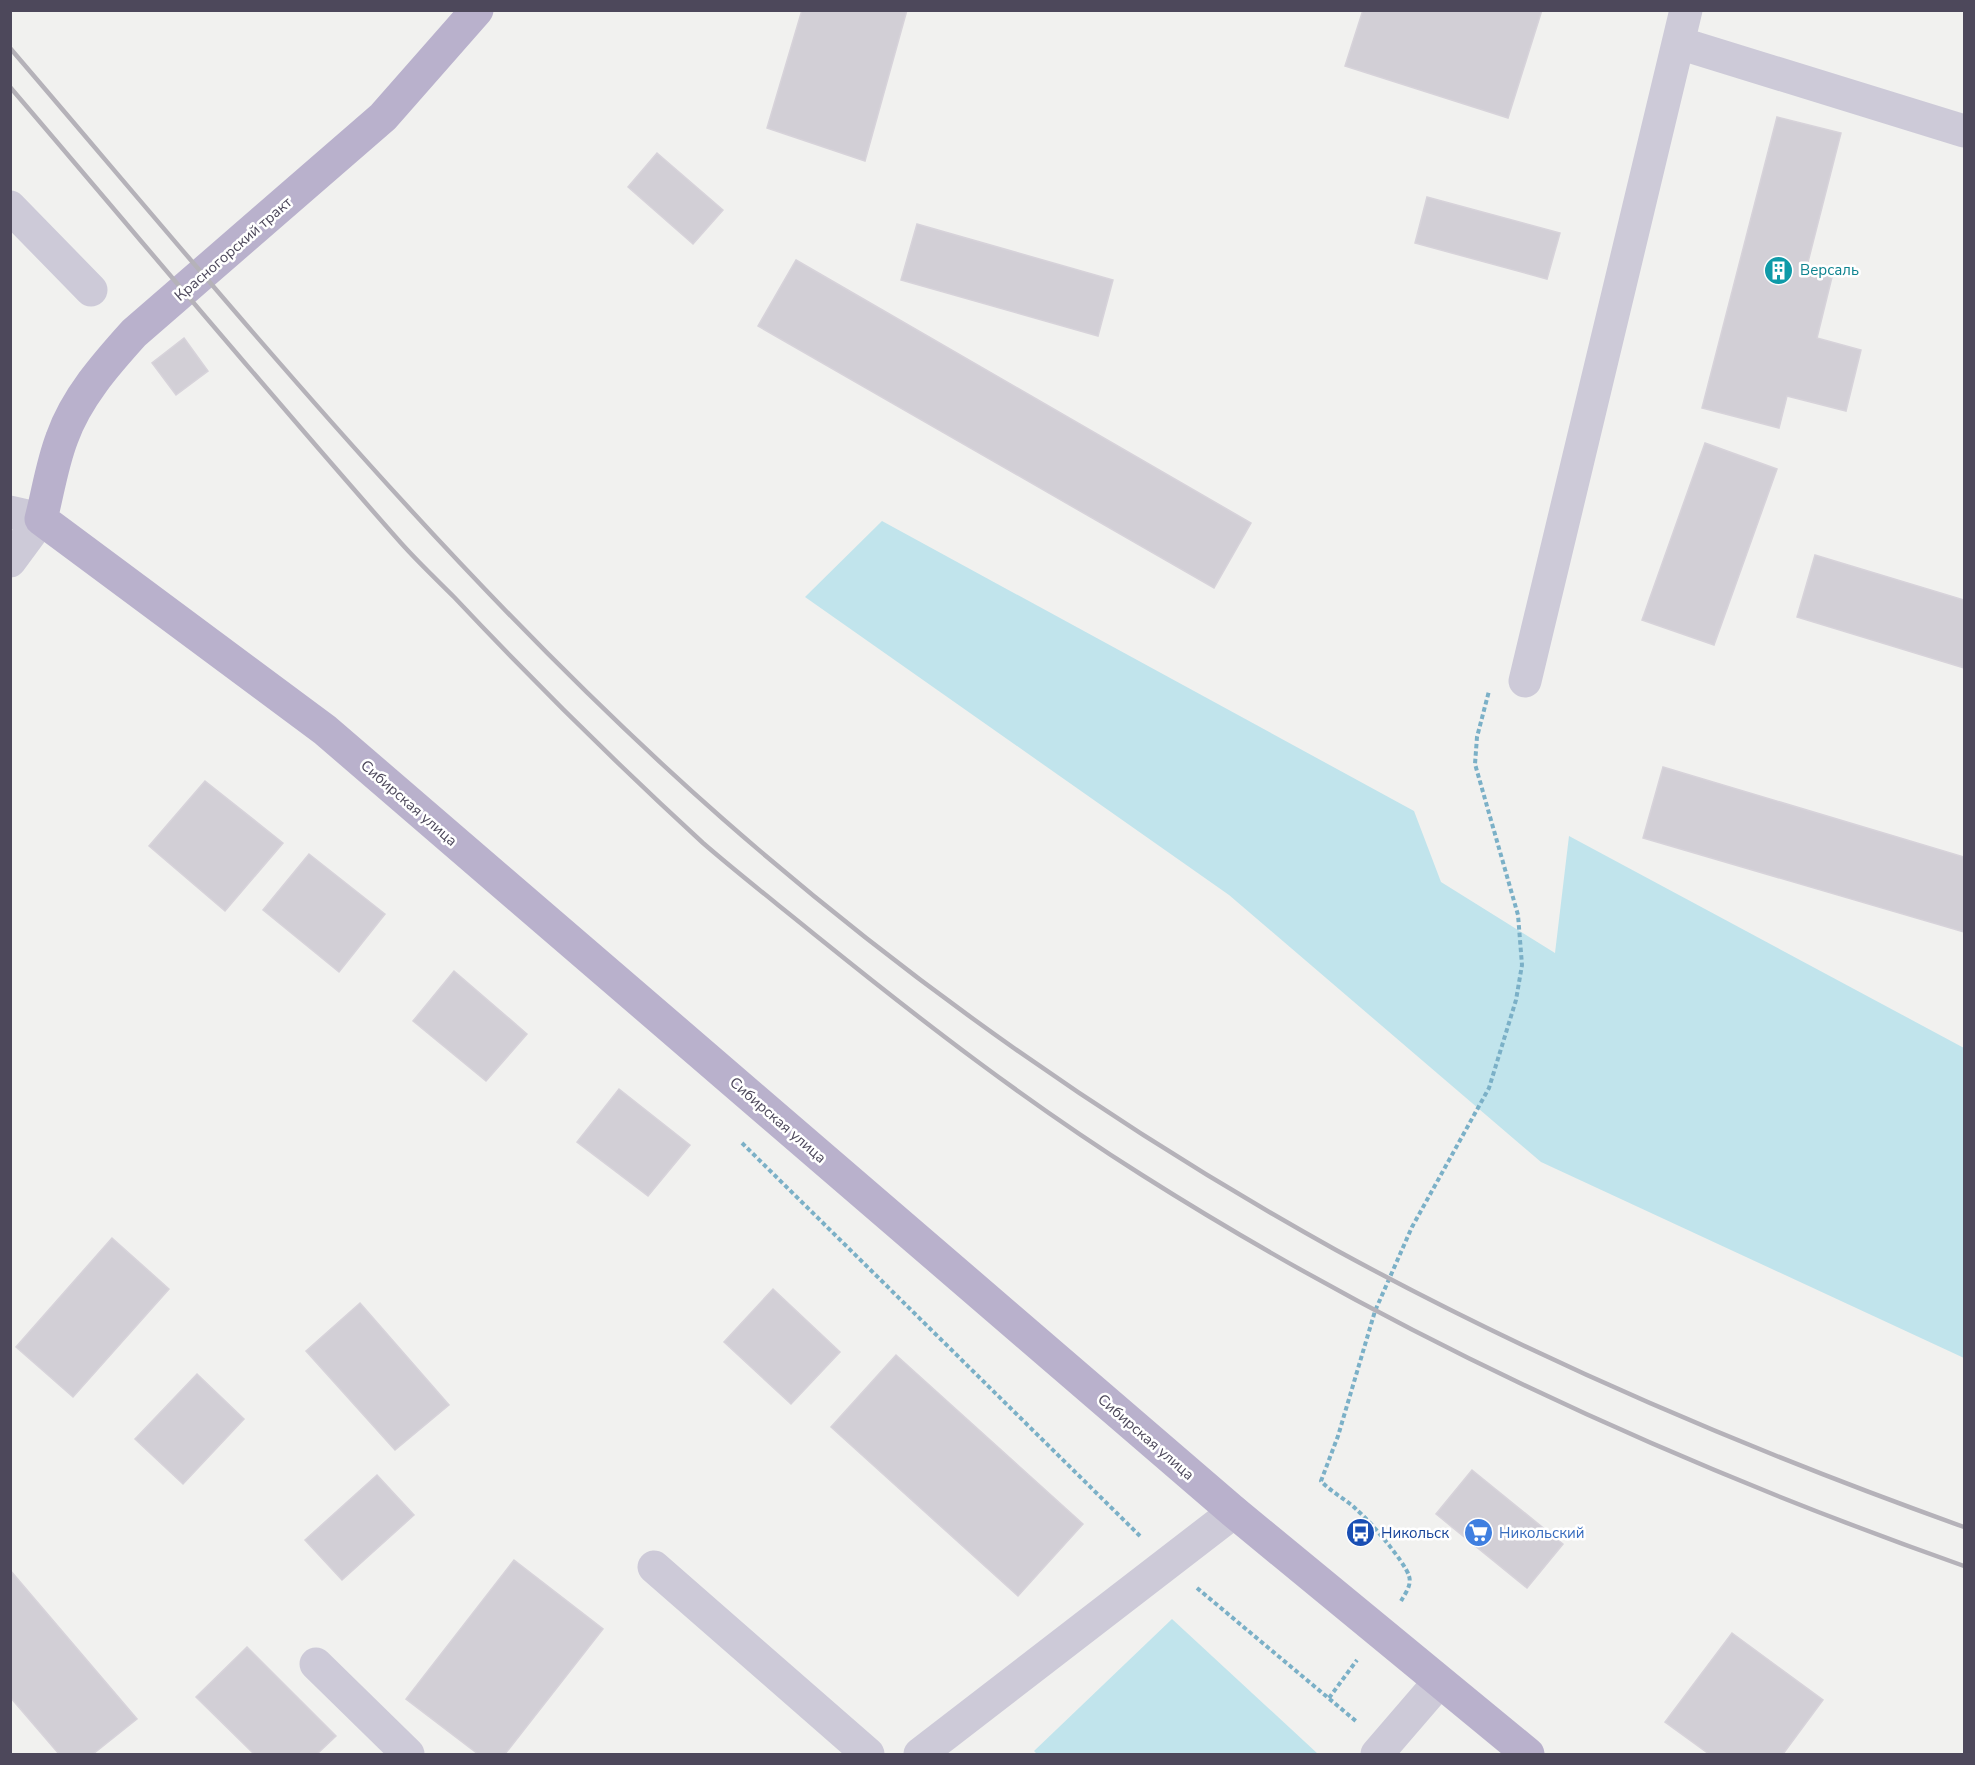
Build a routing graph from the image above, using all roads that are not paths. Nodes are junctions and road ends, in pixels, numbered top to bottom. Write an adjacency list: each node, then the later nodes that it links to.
1 (477, 10): 7 (main road, Красногорский тракт)
2 (1686, 10): 3 (street)
3 (1679, 43): 4 (street); 9 (street)
4 (1965, 131)
5 (10, 207): 6 (street)
6 (91, 290)
7 (26, 515): 8 (street); 10 (main road, Сибирская улица)
8 (10, 561)
9 (1525, 681)
10 (1234, 1512): 13 (main road, Сибирская улица); 17 (street)
11 (654, 1567): 16 (street)
12 (316, 1664): 15 (street)
13 (1439, 1682): 14 (street); 18 (main road, Сибирская улица)
14 (1381, 1750)
15 (408, 1755)
16 (868, 1755)
17 (920, 1755)
18 (1528, 1755)

